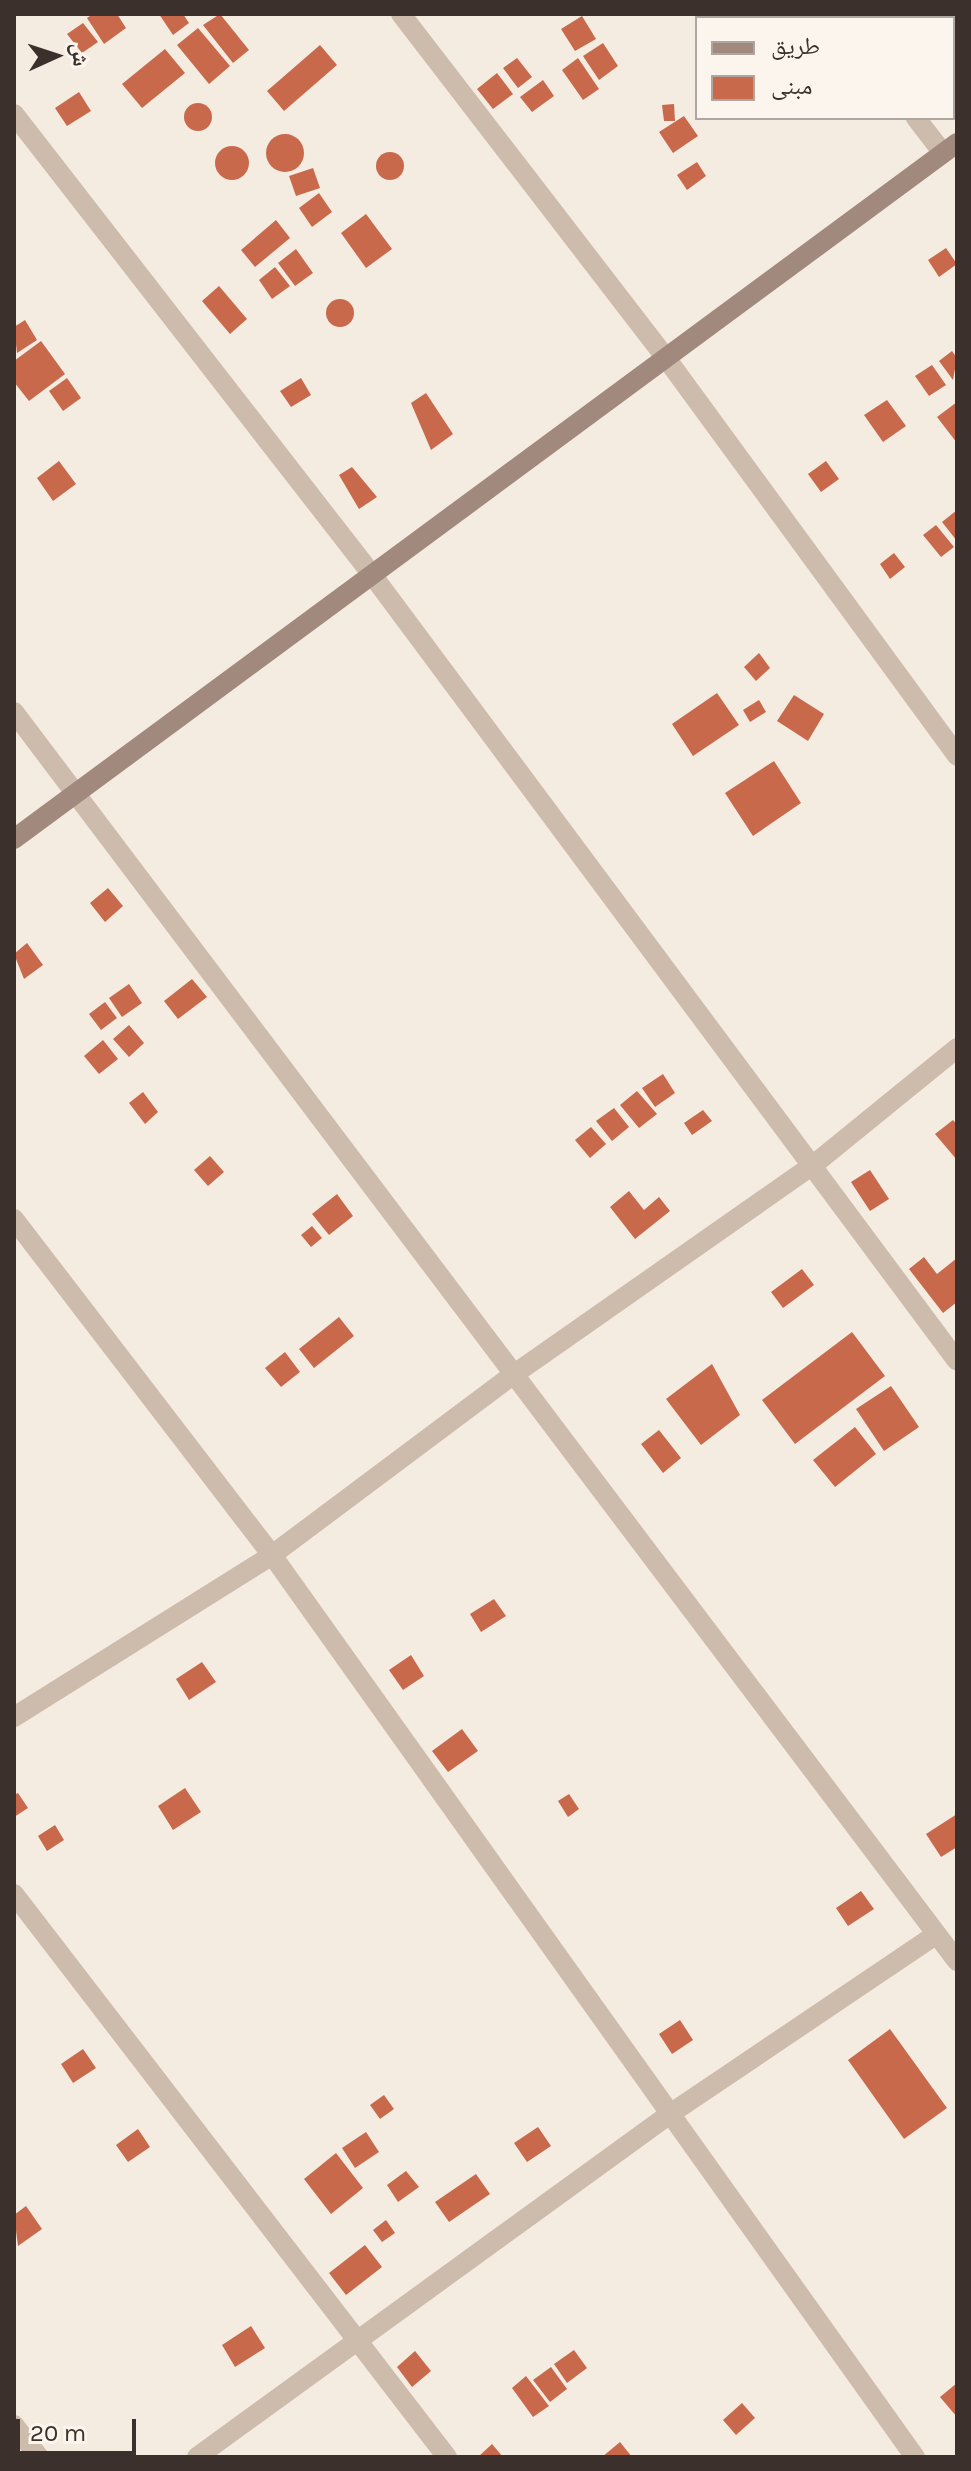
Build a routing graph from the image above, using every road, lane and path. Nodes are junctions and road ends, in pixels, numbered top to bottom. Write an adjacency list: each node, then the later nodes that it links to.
1 (401, 14): 5 (street)
2 (14, 114): 6 (street)
3 (918, 120): 4 (street)
4 (950, 148): 5 (main road)
5 (666, 358): 6 (main road); 8 (street)
6 (373, 576): 9 (main road); 12 (street)
7 (14, 712): 9 (street)
8 (957, 756)
9 (74, 794): 10 (main road); 15 (street)
10 (14, 839)
11 (957, 1048): 12 (street)
12 (812, 1166): 14 (street); 15 (street)
13 (14, 1219): 16 (street)
14 (957, 1361)
15 (513, 1375): 16 (street); 19 (street)
16 (272, 1555): 17 (street); 21 (street)
17 (14, 1717)
18 (14, 1894): 22 (street)
19 (935, 1935): 20 (street); 21 (street)
20 (957, 1961)
21 (667, 2116): 22 (street); 27 (street)
22 (355, 2337): 25 (street); 26 (street)
23 (14, 2425): 24 (street)
24 (39, 2457)
25 (197, 2457)
26 (447, 2457)
27 (915, 2457)

